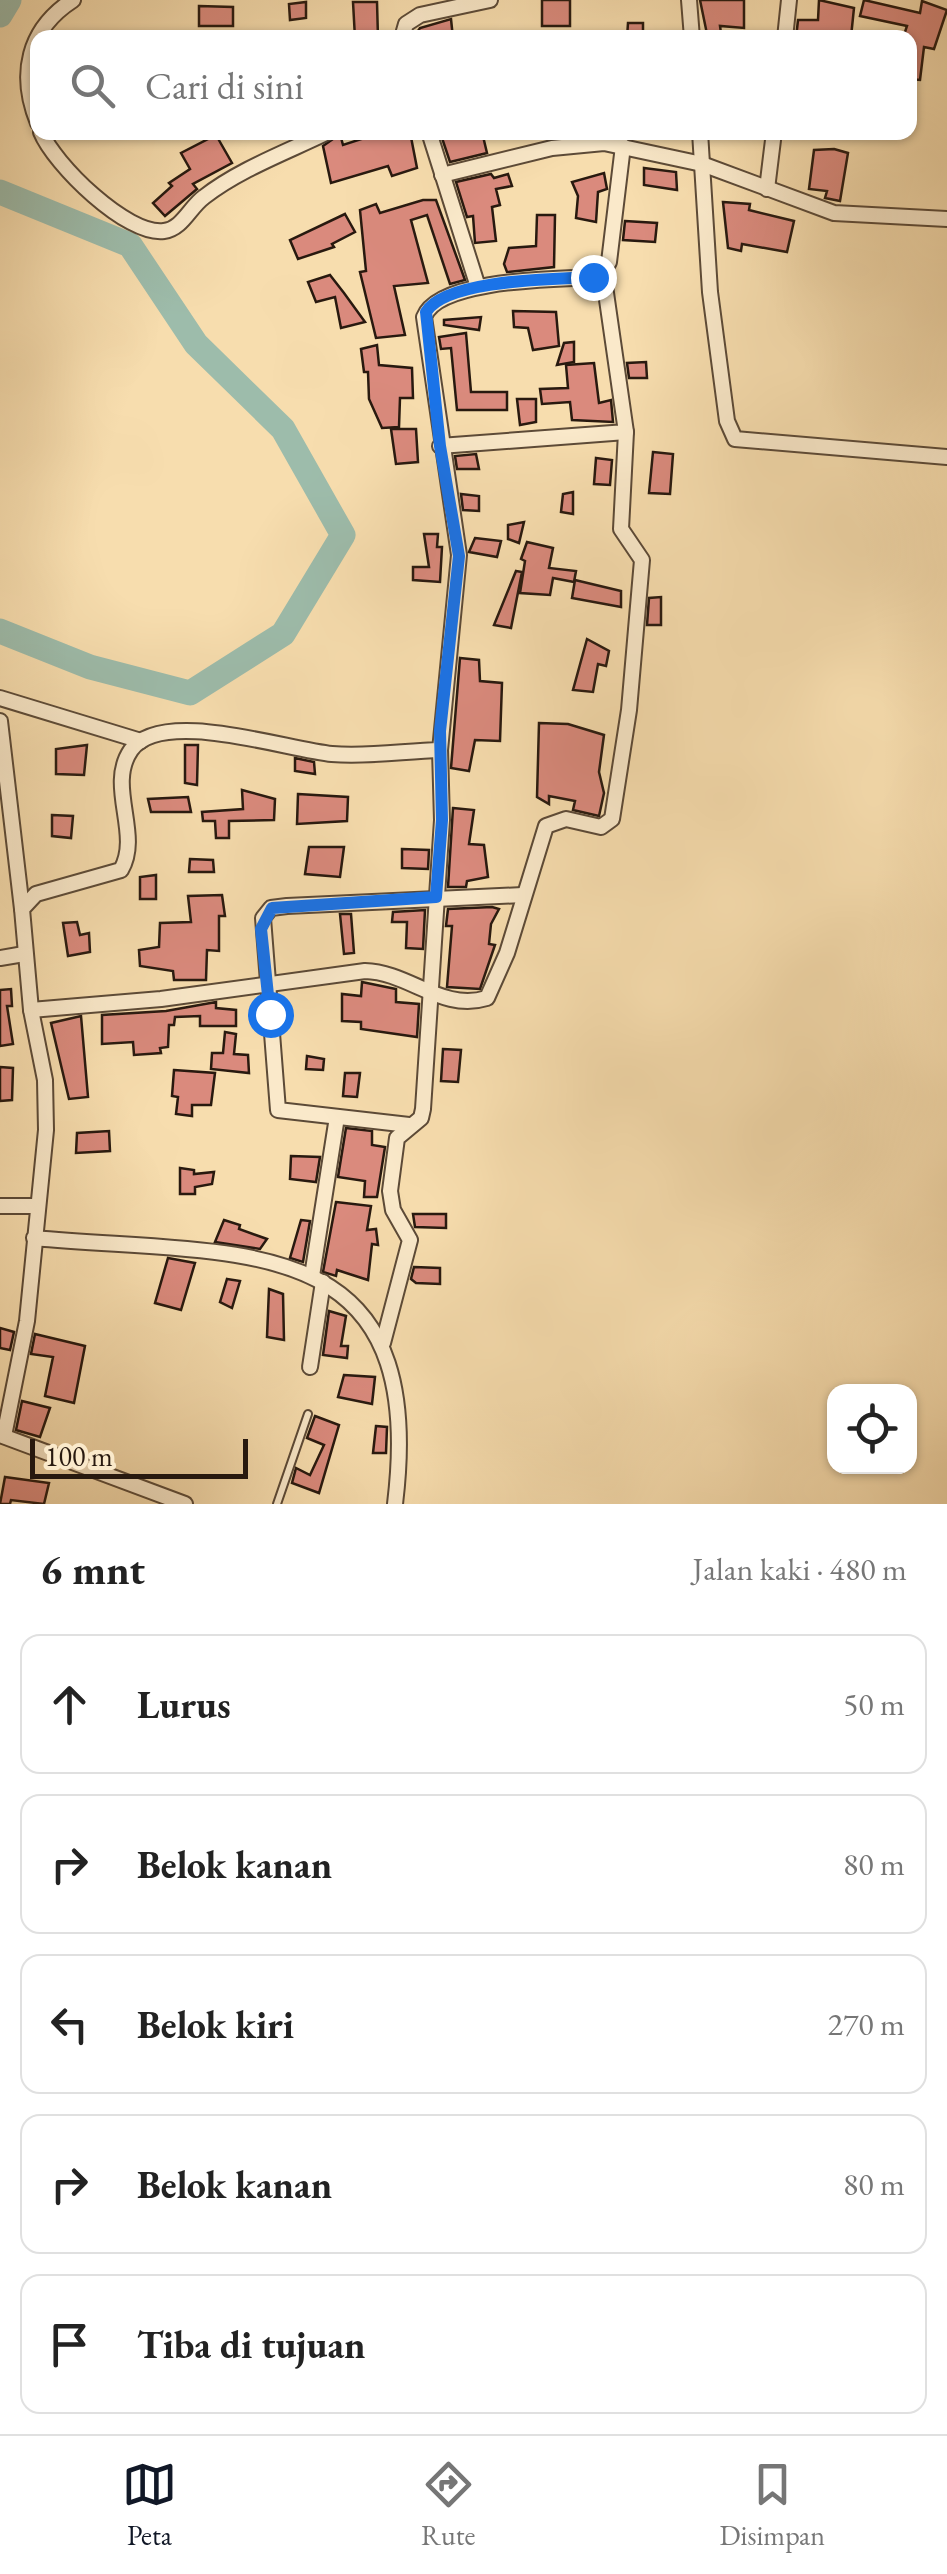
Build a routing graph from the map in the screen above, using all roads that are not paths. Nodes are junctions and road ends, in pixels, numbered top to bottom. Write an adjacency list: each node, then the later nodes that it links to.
1 (73, 0): 5 (street)
2 (490, 0): 6 (street)
3 (689, 0): 7 (street)
4 (790, 0): 8 (street)
5 (41, 30)
6 (406, 30)
7 (691, 30)
8 (786, 30)
9 (30, 63): 10 (street)
10 (30, 95)
11 (46, 140): 12 (street)
12 (312, 140)
13 (431, 140): 18 (street)
14 (700, 140): 17 (street)
15 (773, 140): 19 (street)
16 (623, 146): 17 (street); 18 (street); 21 (street)
17 (702, 164): 19 (street); 25 (street)
18 (442, 175): 22 (street)
19 (767, 189): 20 (street)
20 (947, 219)
21 (604, 272): 22 (street); 23 (street)
22 (478, 287): 24 (street)
23 (626, 432): 24 (street); 30 (street)
24 (440, 446): 29 (street)
25 (947, 456)
26 (0, 698): 28 (street)
27 (0, 730): 32 (street)
28 (141, 741): 29 (street); 32 (street)
29 (440, 750): 31 (street)
30 (523, 895): 31 (street); 36 (street)
31 (436, 897): 35 (street); 36 (street)
32 (22, 910): 33 (street)
33 (24, 954): 34 (street); 37 (street)
34 (0, 958)
35 (268, 985): 36 (street); 37 (street); 38 (street)
36 (431, 993): 39 (street)
37 (31, 1010): 41 (street)
38 (336, 1117): 39 (street); 43 (street)
39 (409, 1125): 44 (street)
40 (0, 1206): 41 (street)
41 (36, 1206): 42 (street)
42 (34, 1238): 43 (street); 47 (street)
43 (318, 1279): 44 (street); 45 (street)
44 (383, 1343): 50 (street)
45 (310, 1367)
46 (308, 1414): 49 (lane)
47 (2, 1435): 48 (street)
48 (185, 1504)
49 (277, 1504)
50 (395, 1504)

